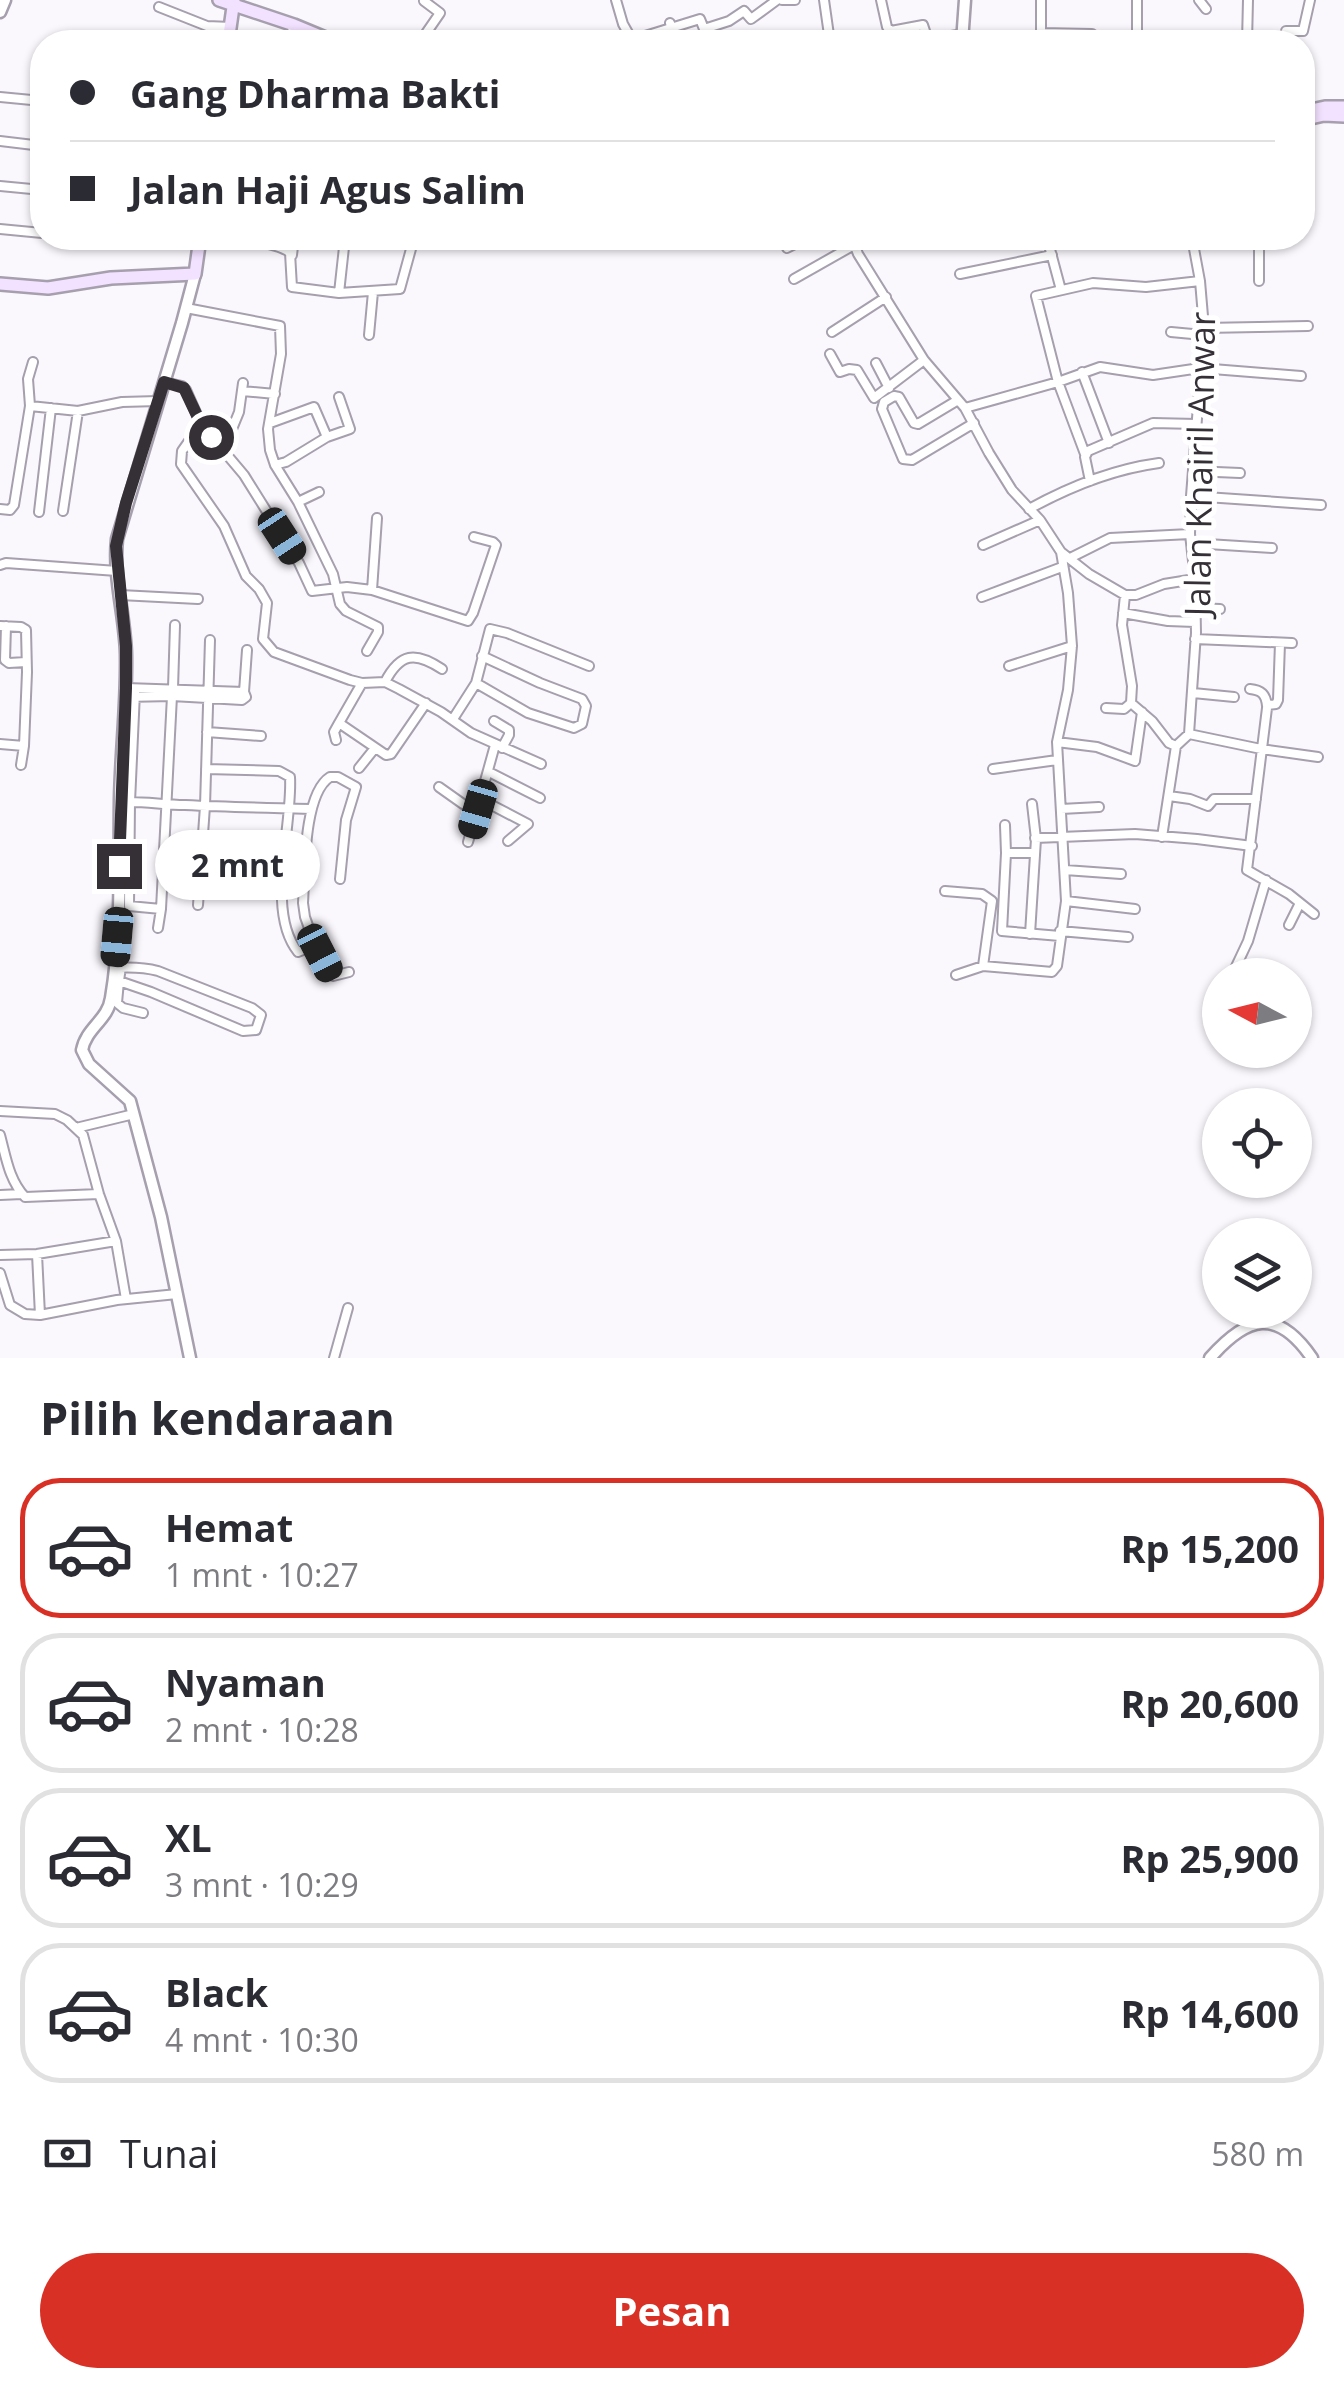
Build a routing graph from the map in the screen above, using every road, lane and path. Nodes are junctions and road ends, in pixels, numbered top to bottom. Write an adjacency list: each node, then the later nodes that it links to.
1 (5, 0): 18 (street)
2 (219, 0): 15 (main road)
3 (616, 0): 26 (street)
4 (780, 0): 5 (street); 20 (street)
5 (795, 0)
6 (824, 0): 29 (street)
7 (882, 0): 31 (street)
8 (965, 0): 33 (street)
9 (1041, 0): 34 (street)
10 (1136, 0): 35 (street)
11 (1199, 0): 17 (street)
12 (1248, 0): 36 (street)
13 (1310, 0): 37 (street)
14 (424, 1): 25 (street)
15 (234, 2): 19 (main road); 21 (main road)
16 (159, 6): 21 (street)
17 (1206, 8)
18 (0, 12)
19 (294, 25): 23 (street); 24 (main road)
20 (670, 25): 27 (street); 28 (street)
21 (231, 27): 22 (main road)
22 (230, 30)
23 (292, 30)
24 (306, 30)
25 (428, 30)
26 (626, 30)
27 (657, 30)
28 (672, 30)
29 (828, 30)
30 (891, 30): 32 (street)
31 (891, 30)
32 (925, 30)
33 (963, 30)
34 (1041, 30)
35 (1137, 30)
36 (1247, 30)
37 (1303, 30)
38 (0, 97): 39 (street)
39 (30, 99)
40 (1344, 107): 41 (main road)
41 (1315, 109)
42 (1344, 116): 43 (main road)
43 (1315, 118)
44 (0, 141): 45 (street)
45 (30, 145)
46 (0, 186): 47 (street)
47 (30, 189)
48 (0, 229): 49 (street)
49 (30, 232)
50 (198, 250): 62 (main road)
51 (288, 250): 61 (street)
52 (293, 250): 61 (street)
53 (344, 250): 70 (street)
54 (410, 250): 69 (street)
55 (839, 250): 64 (street)
56 (858, 250): 71 (street)
57 (1051, 250): 60 (street)
58 (1194, 250): 66 (street, Jalan Khairil Anwar)
59 (1259, 250): 65 (street)
60 (1052, 254): 63 (street); 68 (street)
61 (292, 259): 70 (street)
62 (194, 274): 67 (main road); 72 (street)
63 (960, 274)
64 (794, 279)
65 (1260, 280)
66 (1200, 281): 68 (street); 76 (street, Jalan Khairil Anwar)
67 (0, 284)
68 (1061, 290): 86 (street)
69 (373, 292): 70 (street); 77 (street)
70 (338, 293)
71 (886, 297): 74 (street); 79 (street)
72 (186, 308): 85 (street); 88 (street)
73 (1308, 326): 76 (street)
74 (832, 332)
75 (1171, 332): 76 (street)
76 (1204, 332): 82 (street, Jalan Khairil Anwar)
77 (369, 335)
78 (830, 354): 87 (street)
79 (924, 360): 87 (street); 90 (street)
80 (33, 362): 92 (street)
81 (876, 363): 87 (street)
82 (1200, 368): 83 (street); 84 (street); 99 (street, Jalan Khairil Anwar)
83 (1082, 372): 86 (street); 102 (street)
84 (1301, 376)
85 (164, 382): 91 (street); 98 (street)
86 (1058, 382): 94 (street); 103 (street)
87 (889, 388)
88 (275, 394): 96 (street); 100 (street)
89 (339, 397): 101 (street)
90 (958, 400): 94 (street); 97 (street)
91 (158, 401): 95 (street); 127 (street)
92 (30, 406): 93 (street); 113 (street)
93 (50, 408): 95 (street); 116 (street)
94 (965, 408): 97 (street)
95 (78, 411): 115 (street)
96 (270, 423): 101 (street); 105 (street)
97 (974, 423): 114 (street)
98 (201, 424): 129 (street); 156 (street)
99 (1196, 424): 102 (street); 106 (street, Jalan Khairil Anwar)
100 (230, 434)
101 (327, 436): 105 (street)
102 (1109, 443): 103 (street)
103 (1085, 454): 108 (street)
104 (1159, 464): 108 (street)
105 (276, 466): 111 (street)
106 (1193, 471): 107 (street); 110 (street, Jalan Khairil Anwar)
107 (1240, 473)
108 (1090, 481): 114 (street)
109 (319, 492): 111 (street)
110 (1191, 496): 112 (street); 120 (street, Jalan Khairil Anwar)
111 (298, 502): 129 (street)
112 (1321, 504)
113 (0, 508)
114 (1028, 509): 118 (street)
115 (63, 511)
116 (39, 512)
117 (377, 518): 130 (street)
118 (1040, 520): 121 (street); 123 (street)
119 (474, 537): 138 (street)
120 (1191, 539): 122 (street); 124 (street); 128 (street, Jalan Khairil Anwar)
121 (983, 544)
122 (1272, 548)
123 (1061, 552): 124 (street); 126 (street)
124 (1070, 558): 131 (street)
125 (0, 564): 127 (street)
126 (1062, 566): 133 (street); 147 (street)
127 (117, 570): 132 (street)
128 (1195, 579): 131 (street); 135 (street, Jalan Khairil Anwar)
129 (338, 588): 130 (street); 149 (street)
130 (372, 590): 138 (street)
131 (1125, 594): 137 (street)
132 (120, 595): 134 (street); 159 (street)
133 (982, 597)
134 (198, 600)
135 (1195, 608): 136 (street); 139 (street, Jalan Khairil Anwar)
136 (1220, 609)
137 (1123, 614): 139 (street); 164 (street)
138 (468, 620): 142 (street)
139 (1196, 622): 143 (street, Jalan Khairil Anwar)
140 (175, 625): 160 (street)
141 (3, 626): 151 (street); 151 (street)
142 (488, 632): 150 (street); 152 (street)
143 (1195, 638): 145 (street); 161 (street, Jalan Khairil Anwar)
144 (210, 640): 162 (street)
145 (1280, 643): 146 (street); 166 (street)
146 (1292, 643)
147 (1072, 646): 153 (street); 176 (street)
148 (247, 650): 162 (street)
149 (367, 651)
150 (482, 656): 157 (street); 157 (street)
151 (26, 662): 178 (street)
152 (589, 666)
153 (1010, 666)
154 (442, 669): 155 (street)
155 (385, 682): 156 (street); 165 (street)
156 (362, 683): 171 (street)
157 (476, 683): 169 (street)
158 (1250, 689): 166 (street)
159 (131, 692): 160 (street); 195 (street); 235 (street)
160 (173, 692): 162 (street); 198 (street)
161 (1193, 692): 163 (street); 173 (street, Jalan Khairil Anwar)
162 (208, 694): 172 (street)
163 (1234, 697)
164 (1131, 702): 167 (street); 168 (street)
165 (426, 703): 169 (street); 181 (street)
166 (1267, 706): 182 (street)
167 (1106, 708)
168 (1142, 712): 176 (street); 180 (street)
169 (452, 719): 179 (street)
170 (494, 721): 179 (street)
171 (340, 723): 175 (street); 181 (street)
172 (207, 732): 174 (street); 188 (street)
173 (1189, 734): 180 (street); 182 (street)
174 (260, 736)
175 (336, 740)
176 (1057, 742): 184 (street)
177 (0, 744): 178 (street)
178 (24, 746): 186 (street)
179 (499, 746): 185 (street); 190 (street)
180 (1176, 746): 192 (street)
181 (375, 748): 187 (street)
182 (1261, 749): 183 (street); 194 (street)
183 (1318, 757)
184 (1057, 760): 189 (street); 203 (street)
185 (541, 764)
186 (21, 765)
187 (359, 768)
188 (206, 769): 199 (street); 201 (street)
189 (992, 770)
190 (488, 772): 193 (street); 196 (street)
191 (439, 787): 196 (street)
192 (1168, 796): 194 (street); 205 (street)
193 (540, 798)
194 (1256, 800): 212 (street)
195 (130, 802): 198 (street); 224 (street)
196 (479, 804): 208 (street); 210 (street)
197 (1032, 804): 206 (street)
198 (168, 805): 199 (street); 209 (street)
199 (205, 806): 201 (street); 211 (street)
200 (1100, 807): 203 (street)
201 (288, 808): 202 (street); 232 (street)
202 (311, 809): 218 (street); 232 (street)
203 (1061, 809): 207 (street)
204 (1005, 824): 213 (street)
205 (1162, 836): 207 (street); 212 (street)
206 (1036, 838): 207 (street); 214 (street)
207 (1064, 838): 215 (street)
208 (508, 841)
209 (166, 842): 211 (street); 224 (street)
210 (468, 842)
211 (203, 843): 217 (street); 217 (street)
212 (1252, 846): 219 (street)
213 (1006, 853): 214 (street); 229 (street)
214 (1033, 853): 229 (street)
215 (1064, 870): 216 (street); 221 (street)
216 (1121, 874)
217 (200, 878): 223 (street)
218 (340, 879)
219 (1266, 880): 222 (street); 233 (street)
220 (945, 891): 234 (street)
221 (1066, 901): 225 (street); 230 (street)
222 (1300, 903): 226 (street); 227 (street)
223 (198, 906)
224 (162, 909): 228 (street)
225 (1136, 909)
226 (1314, 914)
227 (1289, 926)
228 (158, 928)
229 (1030, 934): 230 (street)
230 (1060, 934): 231 (street); 234 (street)
231 (1128, 937)
232 (315, 945): 236 (street)
233 (1240, 958)
234 (984, 966): 237 (street)
235 (118, 967): 238 (street); 238 (street); 241 (street)
236 (349, 972)
237 (956, 974)
238 (119, 981): 239 (street)
239 (143, 1013)
240 (0, 1112): 242 (street)
241 (134, 1114): 242 (street); 251 (street)
242 (76, 1128): 245 (street)
243 (0, 1135): 244 (street)
244 (22, 1194): 245 (street); 246 (street)
245 (99, 1194): 247 (street)
246 (0, 1195)
247 (116, 1241): 248 (street); 252 (street)
248 (37, 1254): 249 (street); 254 (street)
249 (0, 1256)
250 (0, 1273): 254 (street)
251 (176, 1294): 252 (street); 255 (street)
252 (126, 1299): 254 (street)
253 (348, 1308): 256 (street)
254 (40, 1315)
255 (190, 1358)
256 (334, 1358)
257 (1210, 1358): 258 (street)
258 (1312, 1358)

